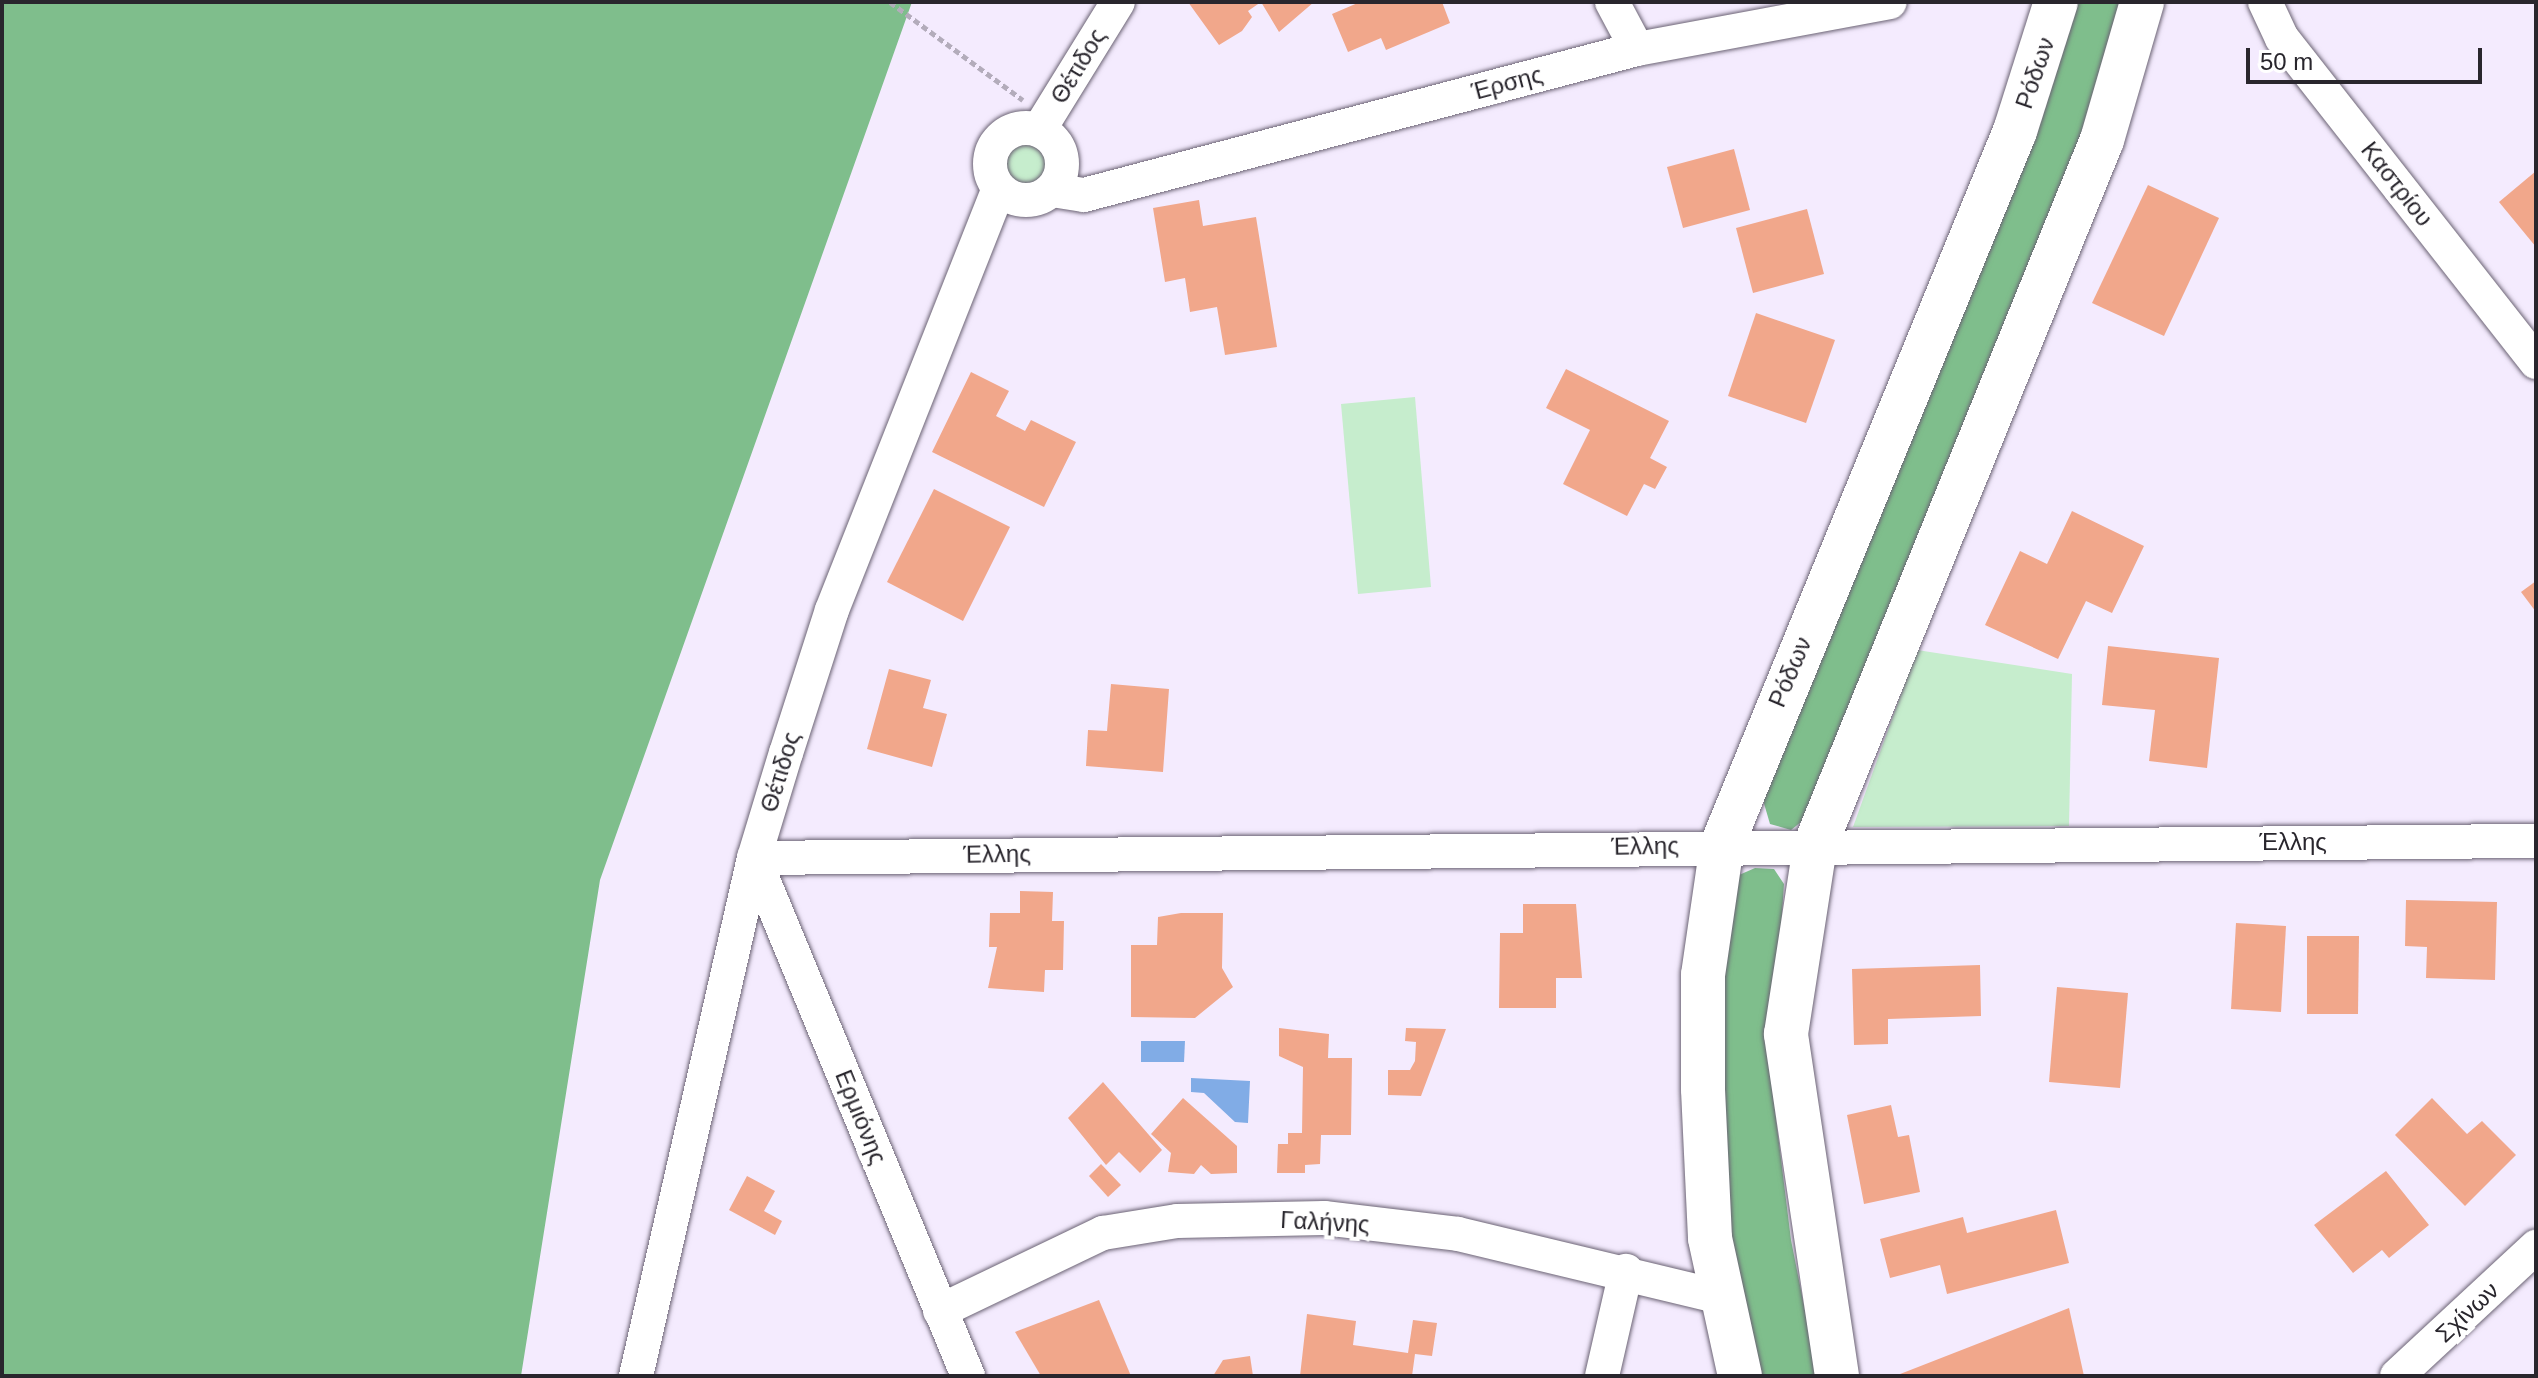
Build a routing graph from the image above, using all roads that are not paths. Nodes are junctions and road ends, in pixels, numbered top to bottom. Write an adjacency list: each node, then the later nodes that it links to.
1 (1118, 2): 8 (street, Θέτιδος)
2 (1612, 2): 7 (street)
3 (1890, 2): 7 (street, Έρσης)
4 (2056, 2): 13 (street, Ρόδων)
5 (2142, 2): 14 (street)
6 (2265, 2): 11 (street, Καστρίου)
7 (1637, 49): 9 (street, Έρσης)
8 (1043, 124): 9 (street); 10 (street)
9 (1057, 174): 10 (street)
10 (998, 191): 15 (street, Θέτιδος)
11 (2536, 362)
12 (2536, 841): 14 (street, Έλλης)
13 (1722, 845): 14 (street, Έλλης); 15 (street, Έλλης); 18 (street, Ρόδων)
14 (1815, 846): 24 (street)
15 (754, 858): 19 (street, Ερμιόνης); 20 (street, Θέτιδος)
16 (2536, 1247): 25 (street, Σχίνων)
17 (1626, 1271): 18 (street, Γαλήνης); 19 (street, Γαλήνης); 22 (street)
18 (1720, 1297): 23 (street, Ρόδων)
19 (940, 1311): 21 (street, Ερμιόνης)
20 (636, 1376)
21 (968, 1376)
22 (1602, 1376)
23 (1740, 1376)
24 (1837, 1376)
25 (2397, 1376)

